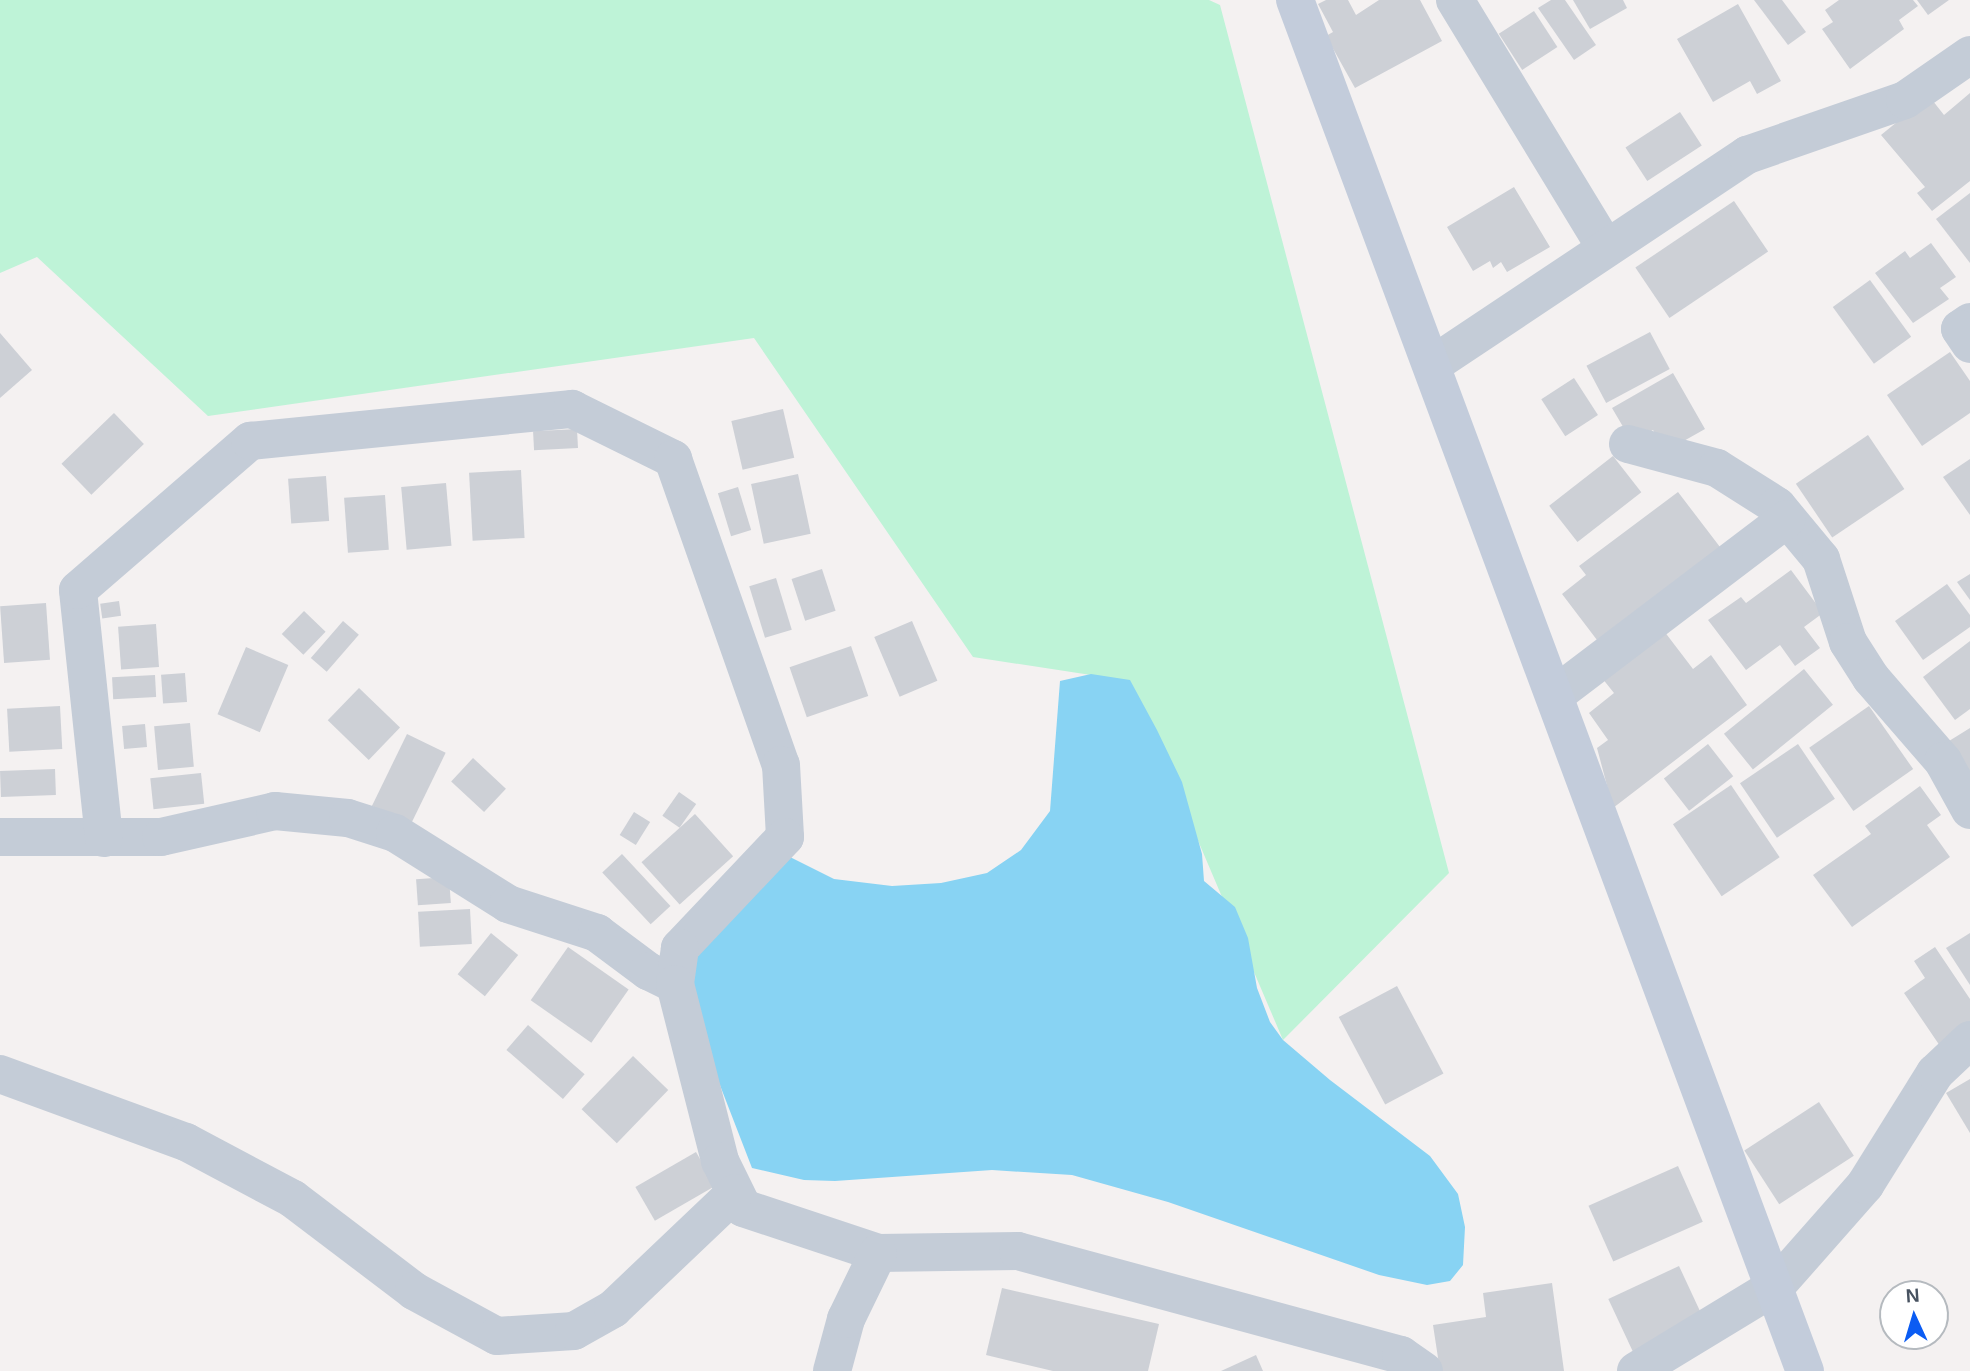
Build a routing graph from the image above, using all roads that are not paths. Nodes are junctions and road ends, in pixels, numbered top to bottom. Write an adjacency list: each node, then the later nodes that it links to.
1 (1295, 0): 7 (street)
2 (1455, 0): 4 (street)
3 (1970, 55): 4 (street)
4 (1606, 248): 7 (street)
5 (1970, 322): 6 (street)
6 (1970, 344)
7 (1432, 365): 10 (street)
8 (1628, 444): 9 (street)
9 (1787, 519): 10 (street); 11 (street)
10 (1555, 695): 19 (street)
11 (1970, 810)
12 (0, 837): 13 (street)
13 (104, 838): 14 (street); 14 (street)
14 (674, 984): 17 (street)
15 (1970, 1040): 19 (street)
16 (0, 1074): 17 (street)
17 (735, 1193): 18 (street)
18 (878, 1252): 20 (street); 21 (street)
19 (1776, 1286): 22 (street); 23 (street)
20 (832, 1371)
21 (1424, 1371)
22 (1636, 1371)
23 (1805, 1371)

